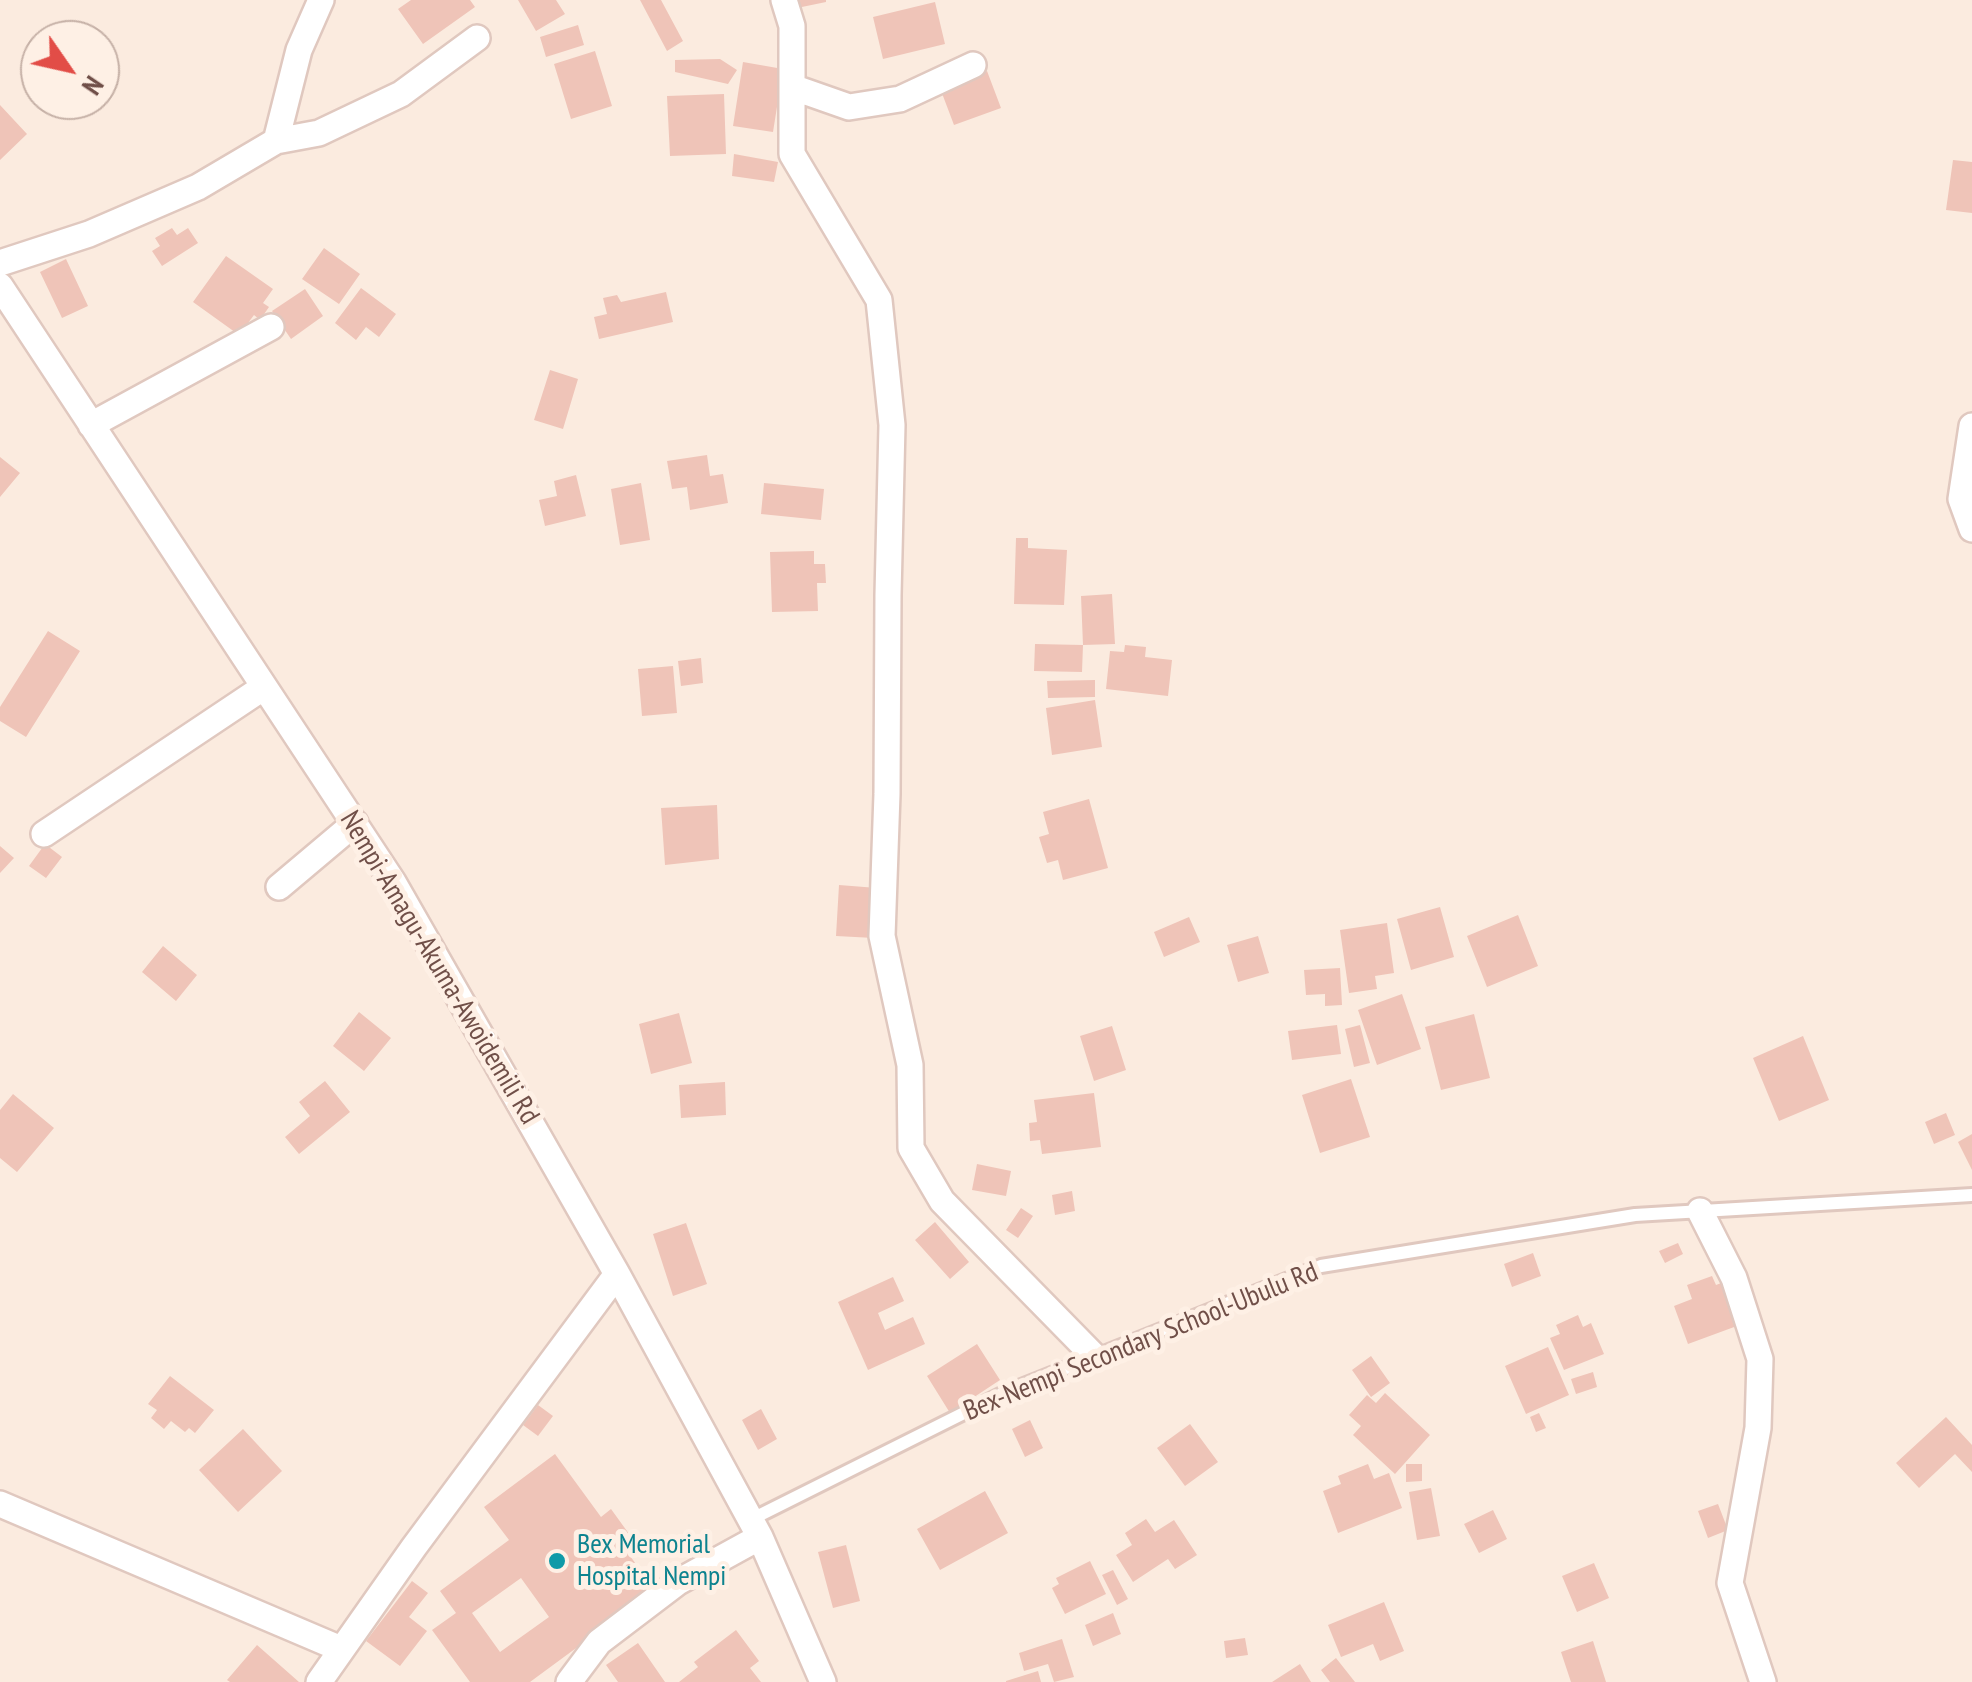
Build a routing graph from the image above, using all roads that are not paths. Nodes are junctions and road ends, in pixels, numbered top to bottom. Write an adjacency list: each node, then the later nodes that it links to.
1 (321, 0): 6 (street)
2 (784, 0): 5 (street)
3 (477, 38): 6 (street)
4 (972, 65): 5 (street)
5 (792, 87): 20 (street)
6 (276, 141): 7 (street)
7 (0, 262)
8 (0, 286): 10 (street, Nempi-Amagu-Akuma-Awoidemili Rd)
9 (271, 327): 10 (street)
10 (91, 425): 13 (street, Nempi-Amagu-Akuma-Awoidemili Rd)
11 (1972, 426): 12 (street)
12 (1972, 528)
13 (264, 687): 14 (street, Nempi-Amagu-Akuma-Awoidemili Rd); 15 (street)
14 (354, 824): 16 (street); 19 (street, Nempi-Amagu-Akuma-Awoidemili Rd)
15 (44, 834)
16 (279, 887)
17 (1972, 1195): 18 (lane, Bex-Nempi Secondary School-Ubulu Rd)
18 (1700, 1211): 20 (lane, Bex-Nempi Secondary School-Ubulu Rd); 27 (street)
19 (617, 1274): 22 (street, Nempi-Amagu-Akuma-Awoidemili Rd); 23 (street)
20 (1094, 1356): 22 (lane, Bex-Nempi Secondary School-Ubulu Rd)
21 (0, 1504): 23 (street)
22 (755, 1529): 25 (street); 26 (street, Nempi-Amagu-Akuma-Awoidemili Rd)
23 (341, 1649): 24 (street)
24 (319, 1682)
25 (569, 1682)
26 (823, 1682)
27 (1763, 1682)

